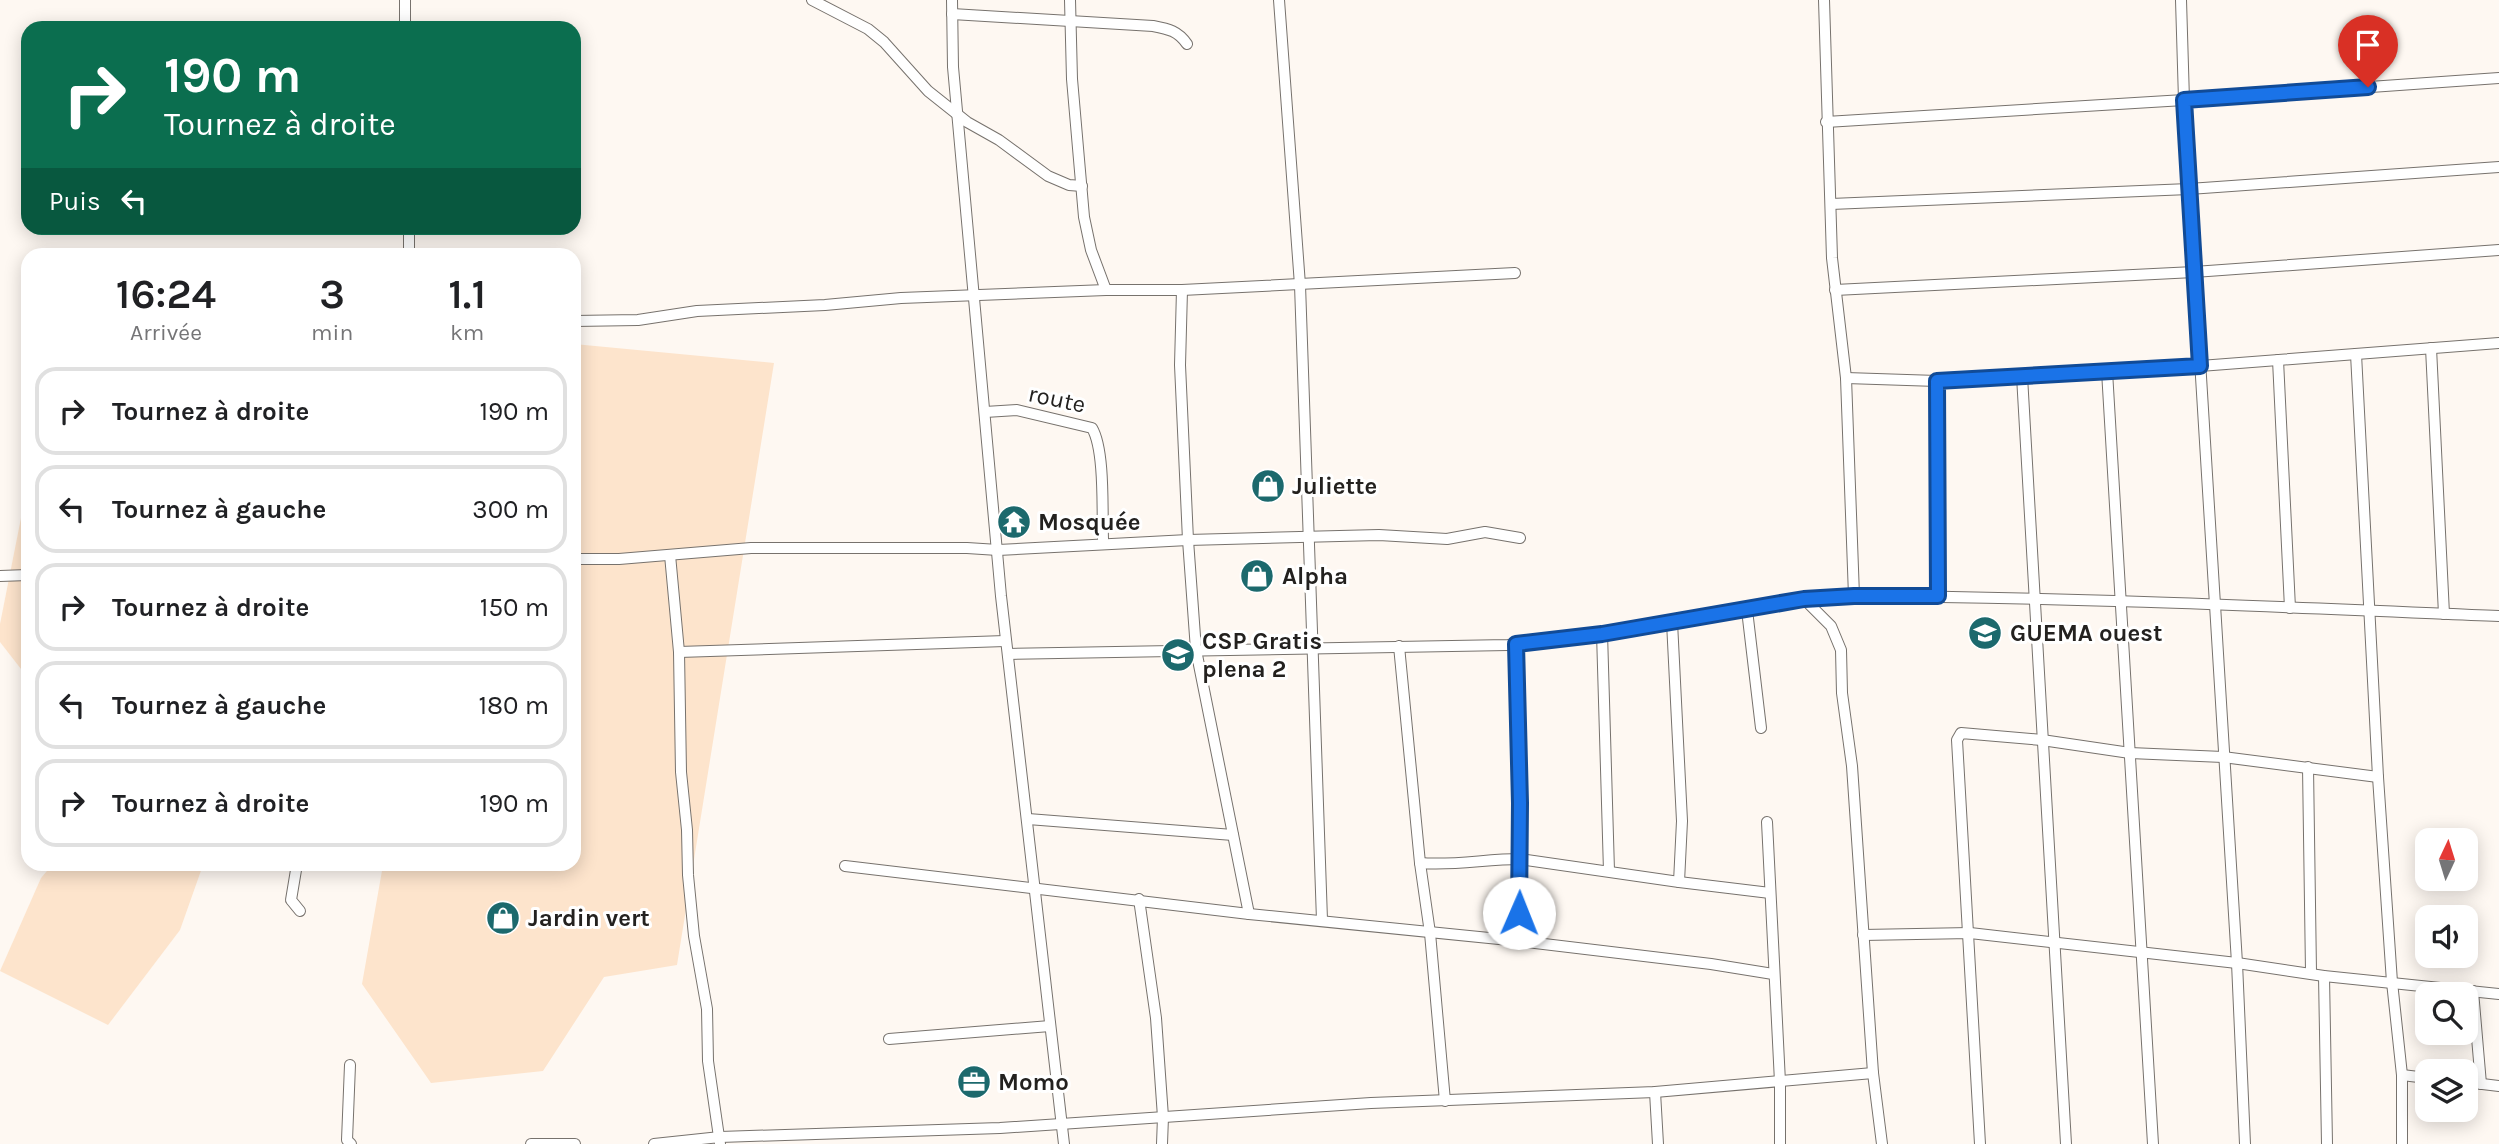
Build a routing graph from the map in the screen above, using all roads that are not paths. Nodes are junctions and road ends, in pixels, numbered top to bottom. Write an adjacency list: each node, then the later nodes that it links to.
1 (405, 0): 9 (street)
2 (812, 0): 14 (street)
3 (951, 0): 8 (street)
4 (1070, 0): 10 (street)
5 (1279, 0): 23 (street)
6 (1824, 0): 15 (street)
7 (2181, 0): 13 (street)
8 (952, 14): 10 (street); 14 (street)
9 (405, 21)
10 (1072, 23): 11 (street); 17 (street)
11 (1187, 44)
12 (2499, 78): 13 (street)
13 (2184, 100): 15 (street); 18 (street)
14 (958, 115): 17 (street); 27 (street)
15 (1826, 122): 19 (street)
16 (2499, 167): 18 (street)
17 (1082, 186): 24 (street)
18 (2189, 189): 19 (street); 21 (street)
19 (1831, 204): 26 (street)
20 (2499, 250): 21 (street)
21 (2194, 272): 26 (street); 33 (street)
22 (1515, 273): 23 (street)
23 (1300, 285): 25 (street); 39 (street)
24 (1106, 290): 25 (street); 27 (street)
25 (1182, 290): 42 (street)
26 (1835, 290): 36 (street)
27 (975, 296): 28 (street); 38 (street)
28 (581, 321)
29 (2499, 343): 30 (street)
30 (2431, 348): 31 (street); 57 (street)
31 (2356, 354): 32 (street); 55 (street)
32 (2278, 360): 33 (street); 54 (street)
33 (2200, 366): 34 (street); 53 (street)
34 (2107, 371): 35 (street); 52 (street)
35 (2022, 376): 37 (street); 51 (street)
36 (1846, 378): 37 (street); 48 (street)
37 (1937, 381): 49 (street)
38 (985, 412): 41 (street, route); 43 (street)
39 (1308, 537): 40 (street); 42 (street); 64 (street)
40 (1520, 538)
41 (1103, 539)
42 (1188, 540): 43 (street); 65 (street)
43 (998, 550): 44 (street); 61 (street)
44 (670, 555): 45 (street); 66 (street)
45 (581, 559)
46 (21, 575): 47 (street)
47 (0, 576)
48 (1854, 596): 49 (street); 50 (street)
49 (1938, 596): 51 (street)
50 (1804, 599): 56 (street); 91 (street)
51 (2035, 599): 52 (street); 69 (street)
52 (2121, 602): 53 (street); 70 (street)
53 (2214, 603): 54 (street); 71 (street)
54 (2290, 608): 55 (street)
55 (2368, 609): 57 (street); 73 (street)
56 (1747, 610): 59 (street); 68 (street)
57 (2444, 614): 58 (street)
58 (2499, 616)
59 (1672, 622): 60 (street); 82 (street)
60 (1602, 634): 62 (street); 81 (street)
61 (1005, 641): 66 (street); 67 (street)
62 (1516, 644): 63 (street); 77 (street)
63 (1399, 646): 64 (street); 78 (street)
64 (1313, 648): 65 (street); 88 (street)
65 (1196, 650): 67 (street); 76 (street)
66 (679, 652): 118 (street)
67 (1008, 654): 74 (street)
68 (1761, 728)
69 (2042, 740): 70 (street); 90 (street); 93 (street)
70 (2130, 752): 71 (street); 94 (street)
71 (2223, 757): 72 (street); 95 (street)
72 (2308, 767): 73 (street); 96 (street)
73 (2378, 777): 99 (street)
74 (1028, 820): 76 (street); 83 (street)
75 (1767, 822): 84 (street)
76 (1233, 835): 87 (street)
77 (1520, 859): 78 (street); 81 (street); 92 (street)
78 (1420, 863): 89 (street)
79 (845, 866): 83 (street)
80 (296, 871): 86 (street)
81 (1609, 871): 82 (street)
82 (1679, 882): 84 (street)
83 (1036, 890): 85 (street); 103 (street)
84 (1770, 893): 97 (street)
85 (1139, 899): 87 (street); 116 (street)
86 (300, 911)
87 (1249, 914): 88 (street)
88 (1322, 920): 89 (street)
89 (1430, 933): 92 (street); 115 (street)
90 (1970, 933): 91 (street); 93 (street); 128 (street)
91 (1863, 935): 107 (street)
92 (1519, 940): 97 (street)
93 (2055, 943): 94 (street); 129 (street)
94 (2140, 952): 95 (street); 130 (street)
95 (2237, 963): 96 (street); 131 (street)
96 (2311, 972): 98 (street)
97 (1773, 974): 110 (street)
98 (2324, 976): 99 (street); 132 (street)
99 (2392, 982): 100 (street); 108 (street)
100 (2415, 985)
101 (2478, 992): 102 (street)
102 (2499, 994)
103 (1050, 1026): 104 (street); 117 (street)
104 (889, 1039)
105 (2478, 1045): 112 (street)
106 (350, 1065): 119 (street)
107 (1873, 1073): 110 (street); 127 (street)
108 (2402, 1075): 109 (street); 133 (street)
109 (2415, 1077)
110 (1780, 1083): 114 (street); 126 (street)
111 (2478, 1084): 112 (street)
112 (2481, 1084): 113 (street)
113 (2499, 1086)
114 (1655, 1092): 115 (street); 125 (street)
115 (1445, 1101): 116 (street)
116 (1163, 1117): 117 (street); 124 (street)
117 (1063, 1124): 118 (street); 123 (street)
118 (720, 1141): 122 (street)
119 (351, 1144)
120 (531, 1144): 121 (street)
121 (575, 1144)
122 (654, 1144)
123 (1064, 1144)
124 (1162, 1144)
125 (1658, 1144)
126 (1780, 1144)
127 (1882, 1144)
128 (1980, 1144)
129 (2066, 1144)
130 (2153, 1144)
131 (2245, 1144)
132 (2327, 1144)
133 (2402, 1144)

